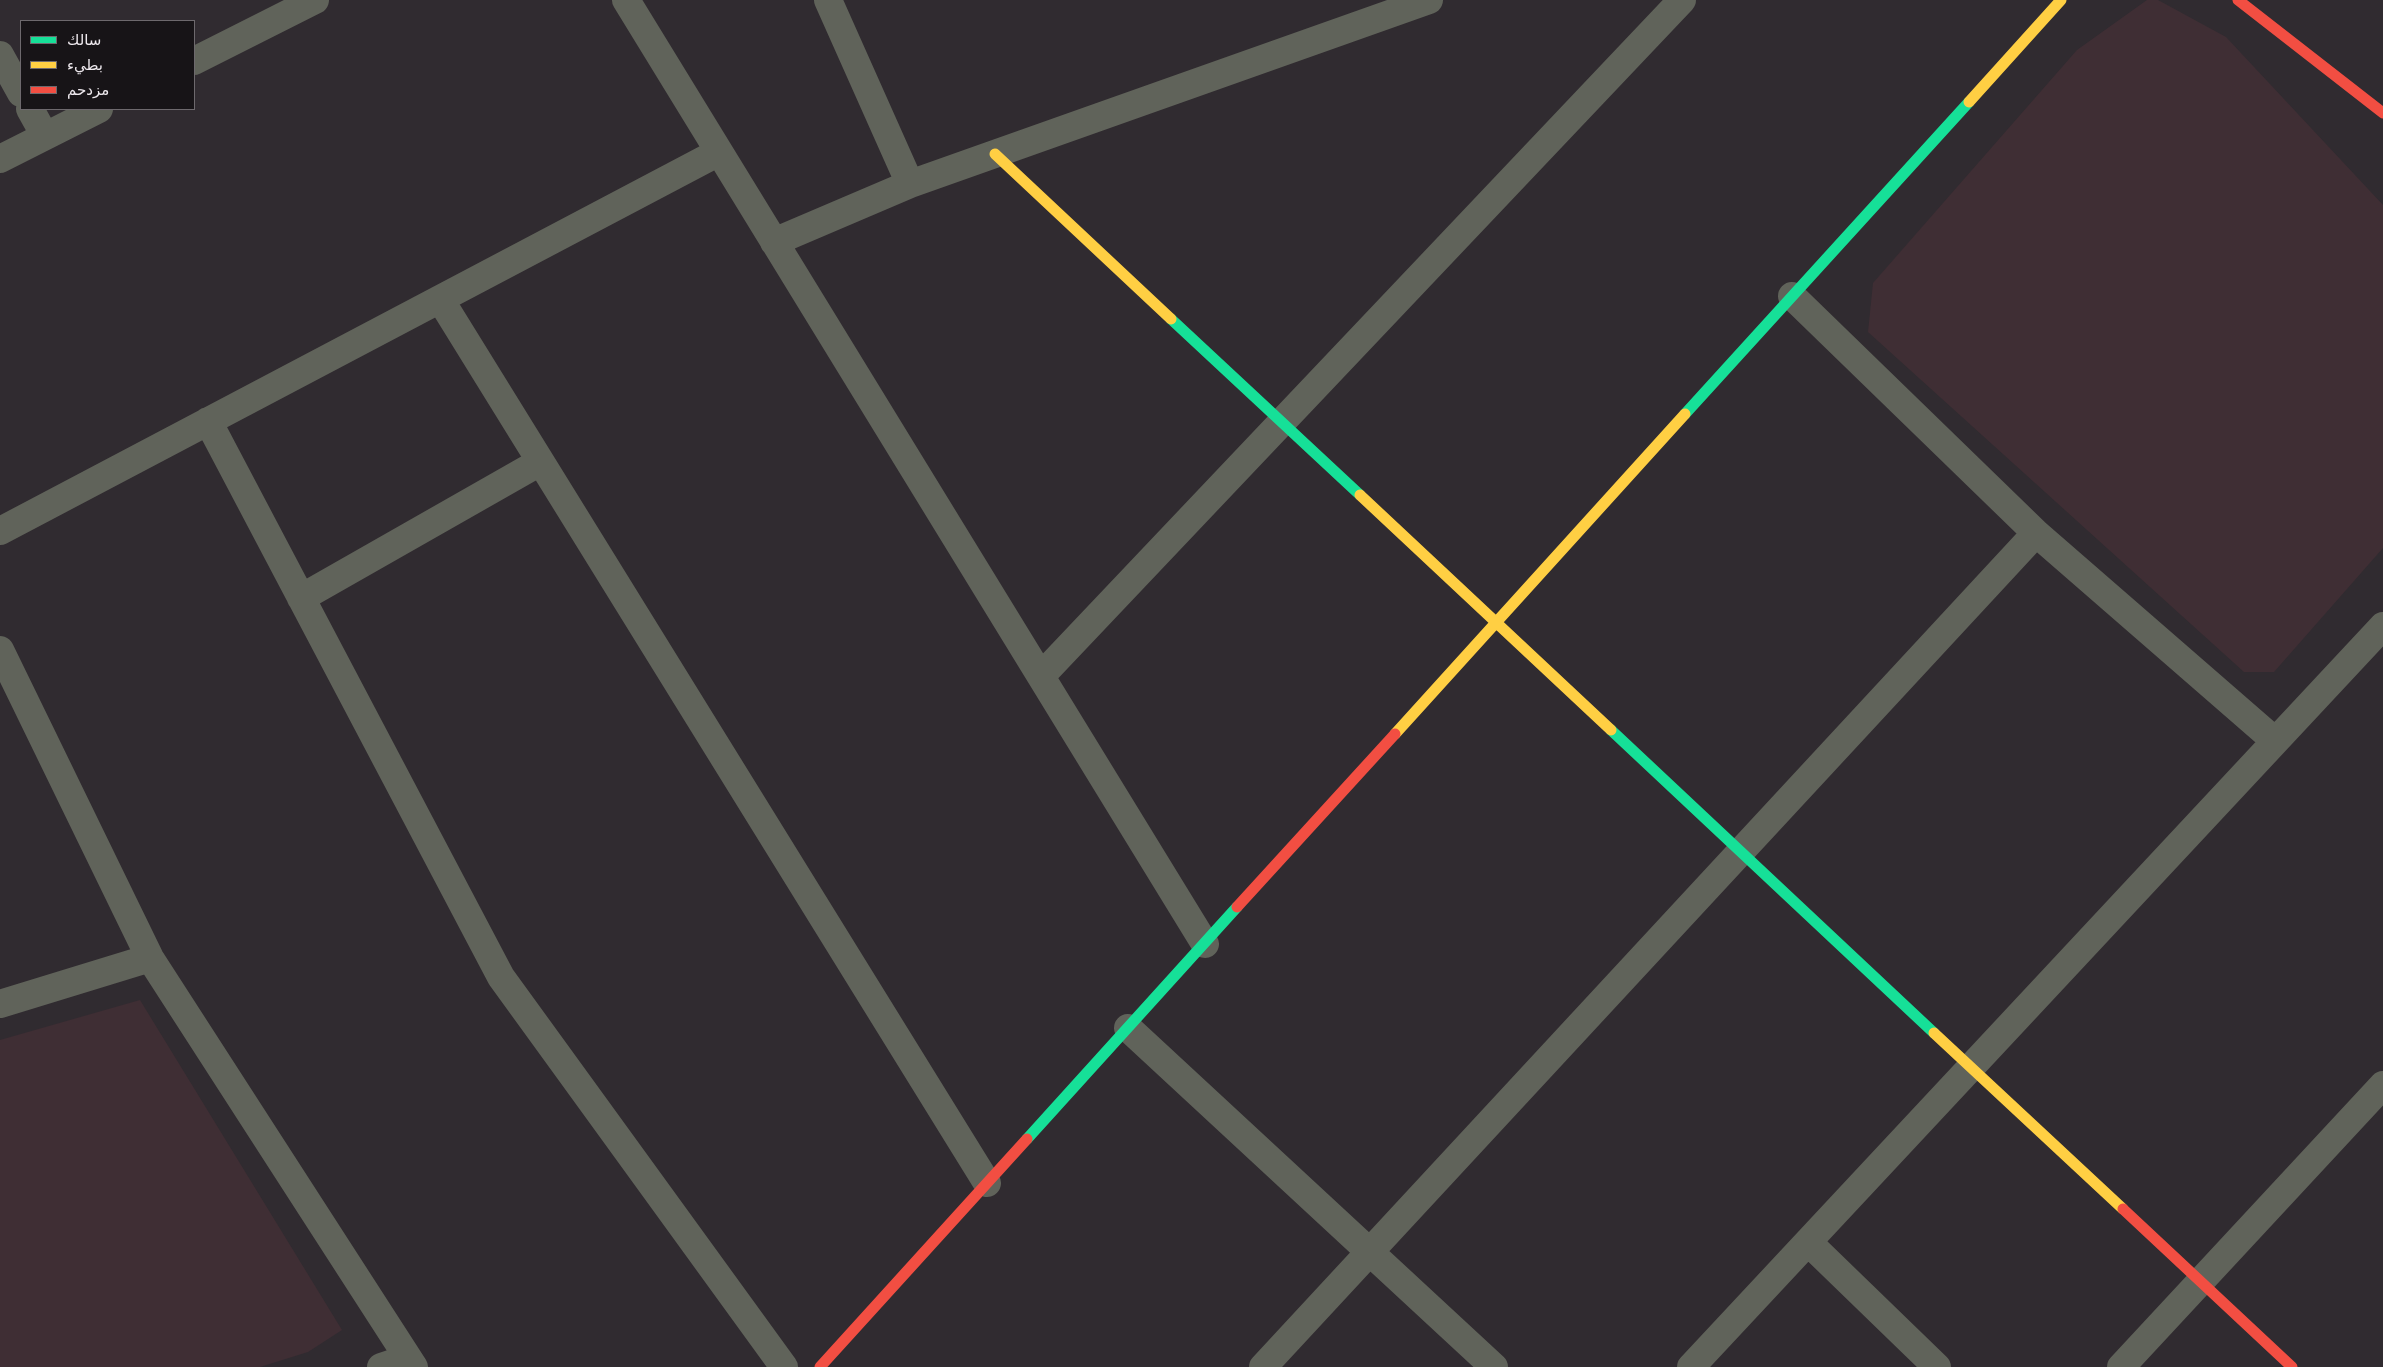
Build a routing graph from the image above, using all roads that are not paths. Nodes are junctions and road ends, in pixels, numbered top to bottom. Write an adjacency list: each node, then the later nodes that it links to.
1 (315, 0): 9 (street)
2 (626, 0): 15 (street)
3 (828, 0): 18 (street)
4 (1429, 0): 16 (street)
5 (1682, 0): 23 (street)
6 (2061, 0): 20 (street)
7 (2238, 0): 13 (street)
8 (0, 55): 10 (street)
9 (195, 60)
10 (20, 91)
11 (31, 110): 14 (street)
12 (97, 110): 14 (street)
13 (2383, 113)
14 (45, 136): 17 (street)
15 (719, 152): 19 (street); 21 (street)
16 (995, 154): 18 (street); 23 (street)
17 (0, 159)
18 (910, 184): 19 (street)
19 (774, 242): 31 (street)
20 (1792, 296): 26 (street); 28 (street)
21 (440, 299): 22 (street); 24 (street)
22 (208, 421): 25 (street); 27 (street)
23 (1282, 422): 28 (street); 31 (street)
24 (540, 462): 27 (street); 40 (street)
25 (0, 531)
26 (2036, 532): 32 (street); 33 (street)
27 (301, 598): 46 (street)
28 (1496, 622): 33 (street); 34 (street)
29 (2383, 626): 32 (street)
30 (0, 650): 35 (street)
31 (1041, 676): 34 (street)
32 (2274, 740): 38 (street)
33 (1741, 852): 38 (street); 42 (street)
34 (1204, 944): 37 (street)
35 (150, 958): 36 (street); 44 (street)
36 (0, 1004)
37 (1128, 1028): 40 (street); 42 (street)
38 (1971, 1066): 41 (street); 43 (street)
39 (2383, 1085): 43 (street)
40 (987, 1183): 47 (street)
41 (1808, 1242): 50 (street); 51 (street)
42 (1370, 1252): 48 (street); 49 (street)
43 (2201, 1282): 52 (street); 53 (street)
44 (411, 1362): 45 (street)
45 (380, 1367)
46 (784, 1367)
47 (820, 1367)
48 (1263, 1367)
49 (1494, 1367)
50 (1691, 1367)
51 (1937, 1367)
52 (2121, 1367)
53 (2292, 1367)

